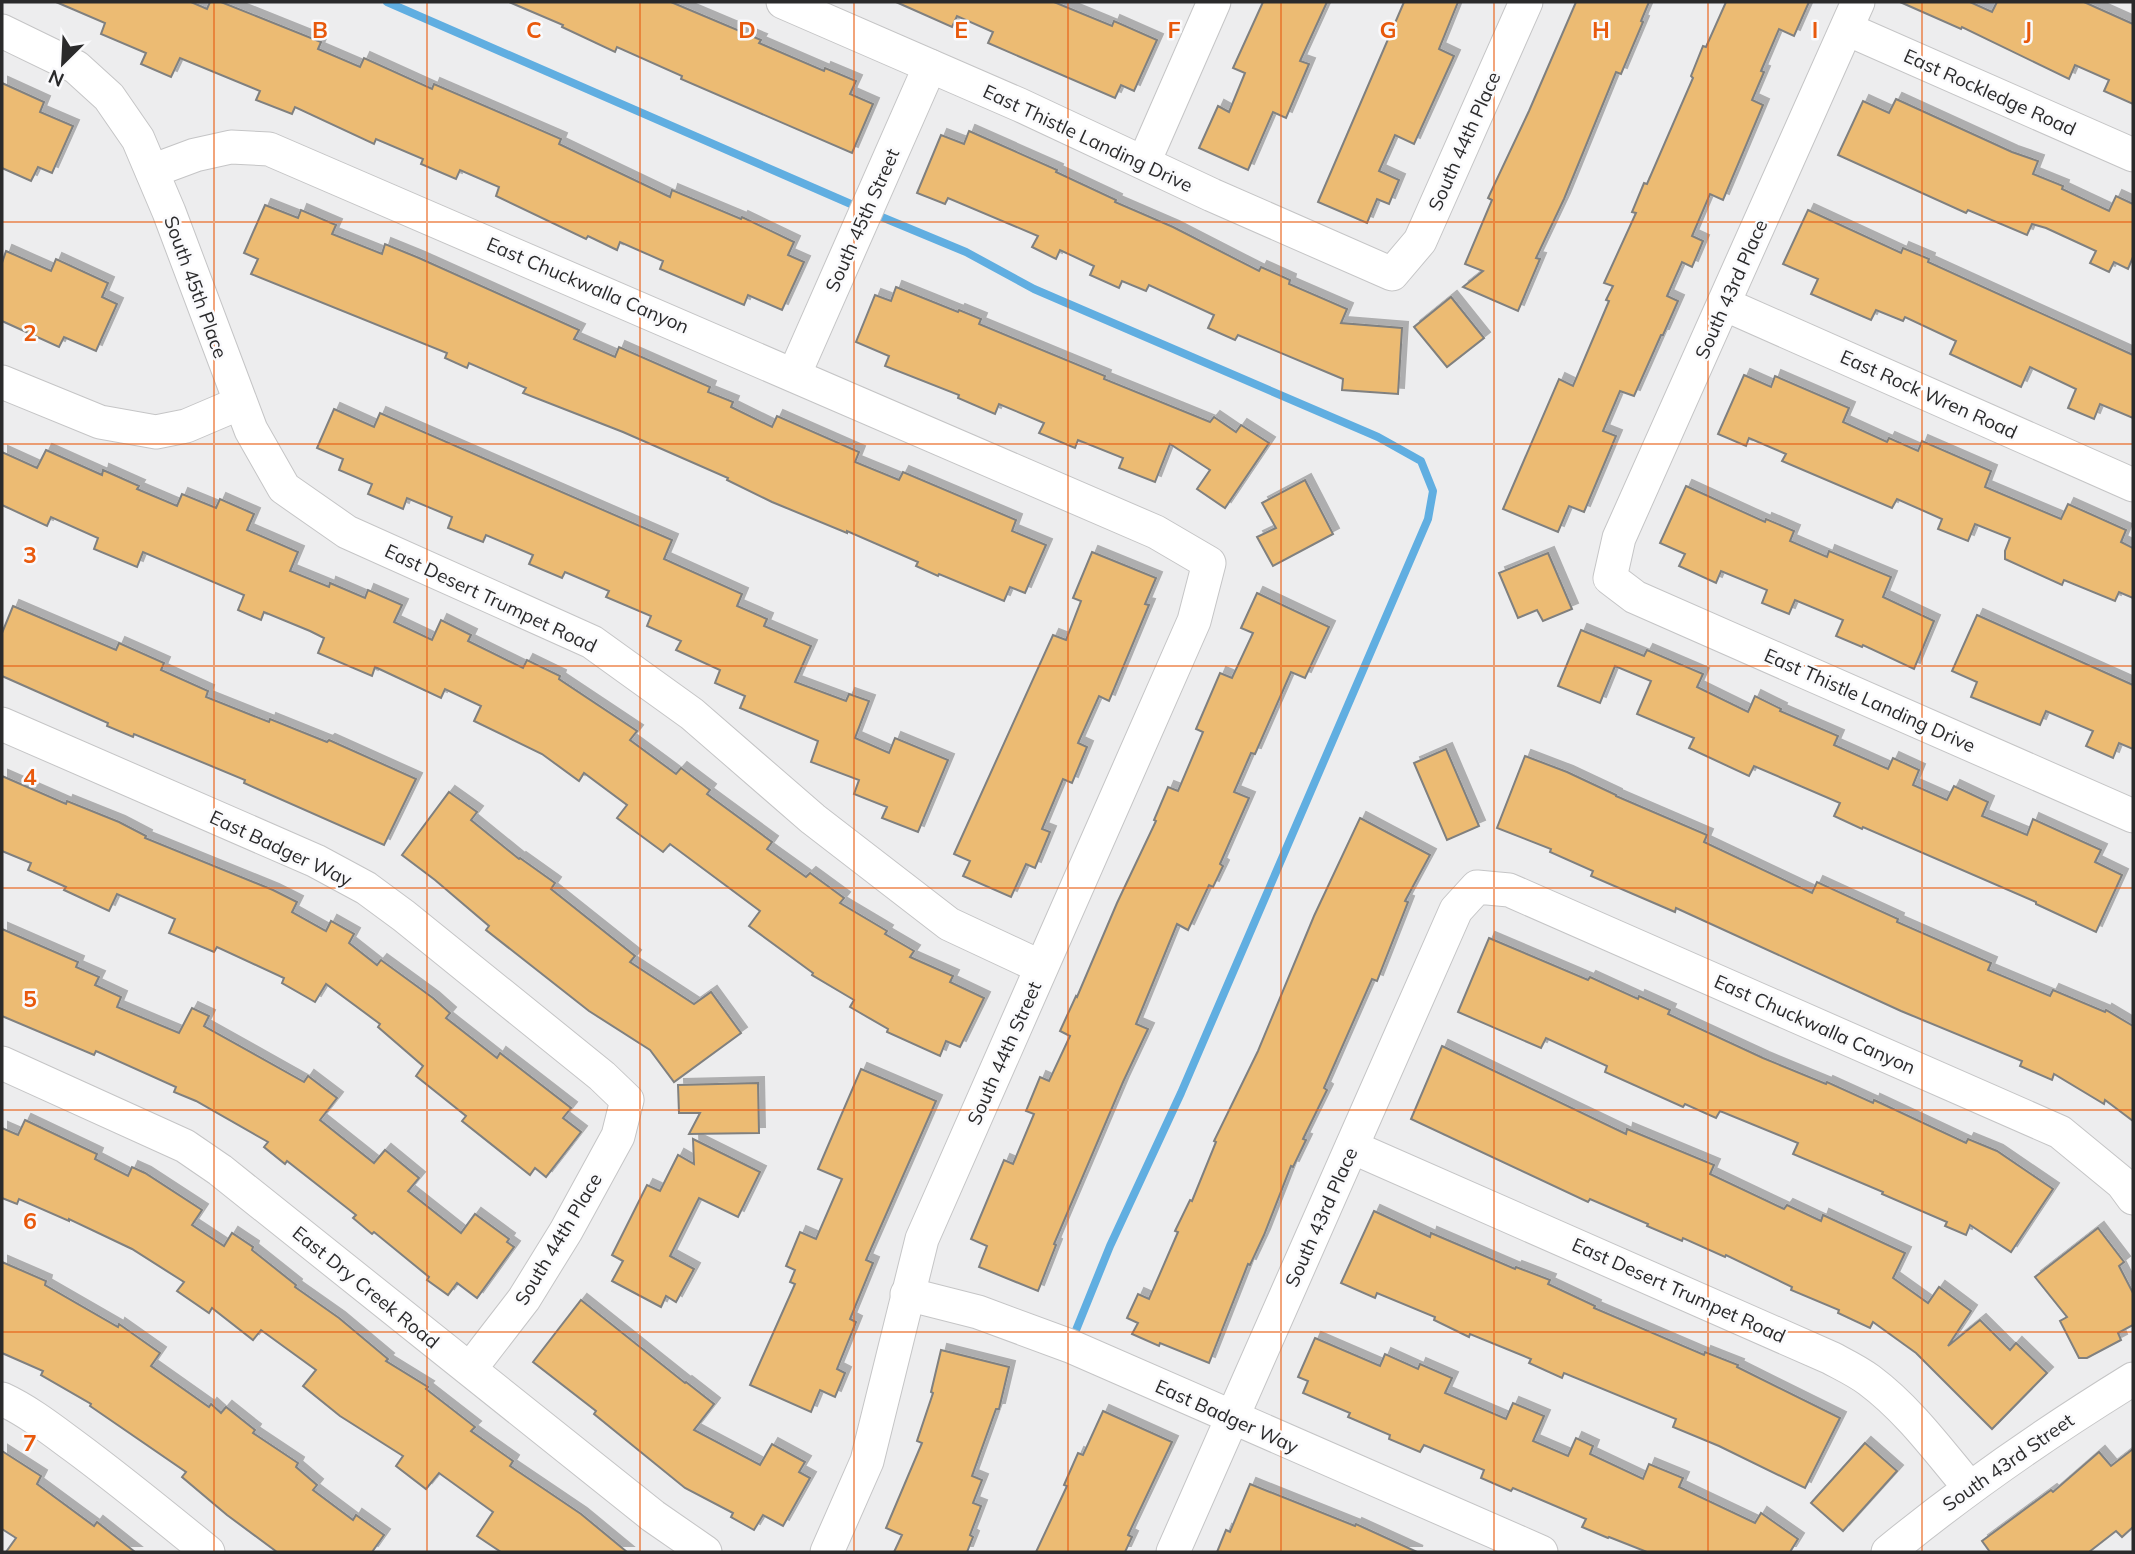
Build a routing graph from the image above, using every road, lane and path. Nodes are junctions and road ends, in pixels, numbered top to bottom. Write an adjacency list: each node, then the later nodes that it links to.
1 (783, 2): 6 (street, East Thistle Landing Drive)
2 (1214, 2): 8 (street)
3 (1526, 2): 10 (street, South 44th Place)
4 (1852, 15): 7 (street, East Rockledge Road); 11 (street, South 43rd Place)
5 (2, 31): 9 (street)
6 (930, 66): 8 (street, East Thistle Landing Drive); 12 (street, South 45th Street)
7 (2133, 155)
8 (1144, 162): 10 (street, East Thistle Landing Drive)
9 (152, 171): 12 (street, East Chuckwalla Canyon); 14 (street, South 45th Place)
10 (1392, 274)
11 (1724, 304): 15 (street, East Rock Wren Road); 17 (street, South 43rd Place)
12 (794, 375): 16 (street, East Chuckwalla Canyon)
13 (2, 382): 14 (street)
14 (240, 403): 21 (street, East Desert Trumpet Road)
15 (2133, 485)
16 (1209, 563): 21 (street, South 44th Street)
17 (1610, 578): 19 (street, East Thistle Landing Drive)
18 (2, 724): 23 (street, East Badger Way)
19 (2133, 816)
20 (1476, 887): 24 (street, South 43rd Place); 25 (street, East Chuckwalla Canyon)
21 (1041, 967): 26 (street, South 44th Street)
22 (2, 1063): 27 (street, East Dry Creek Road)
23 (627, 1100): 27 (street, South 44th Place)
24 (1352, 1147): 30 (street, South 43rd Place); 31 (street, East Desert Trumpet Road)
25 (2133, 1198)
26 (907, 1294): 30 (street, East Badger Way); 34 (street, South 44th Street)
27 (470, 1369): 33 (street, East Dry Creek Road)
28 (2133, 1379): 31 (street, South 43rd Street)
29 (2, 1399): 32 (street)
30 (1233, 1418): 35 (street, South 43rd Place); 36 (street, East Badger Way)
31 (1969, 1487): 37 (street, South 43rd Street)
32 (208, 1552)
33 (705, 1552)
34 (827, 1552)
35 (1173, 1552)
36 (1541, 1552)
37 (1888, 1552)

